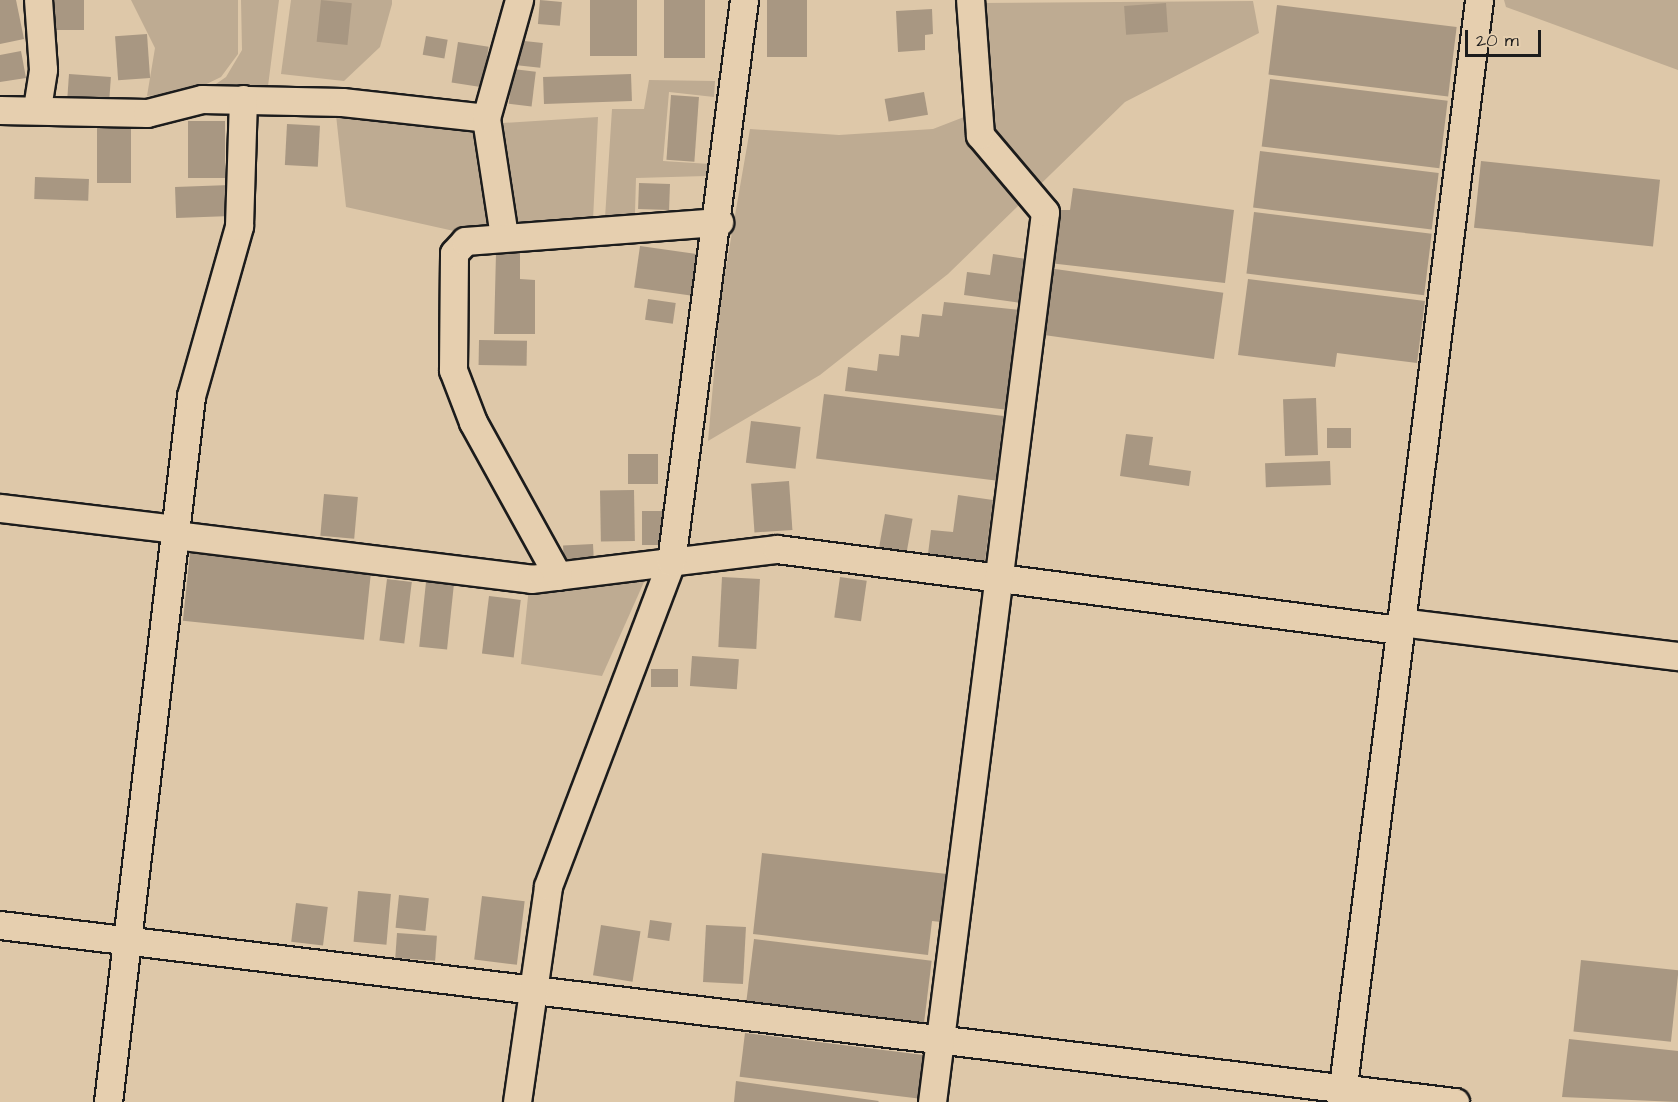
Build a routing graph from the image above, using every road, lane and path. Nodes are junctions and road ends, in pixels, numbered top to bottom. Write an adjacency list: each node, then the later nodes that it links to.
1 (38, 0): 7 (street)
2 (519, 0): 9 (street)
3 (744, 0): 10 (street)
4 (970, 0): 16 (street)
5 (1479, 0): 17 (street)
6 (243, 99): 7 (street); 9 (street); 13 (street)
7 (38, 108): 8 (street)
8 (0, 110)
9 (486, 118): 11 (street)
10 (719, 222): 11 (street); 14 (street)
11 (504, 236): 15 (street)
12 (0, 508): 13 (street)
13 (176, 532): 15 (street); 20 (street)
14 (671, 562): 15 (street); 16 (street); 21 (street)
15 (558, 576)
16 (998, 578): 17 (street); 22 (street)
17 (1400, 626): 18 (street); 23 (street)
18 (1678, 656)
19 (0, 925): 20 (street)
20 (128, 940): 21 (street); 24 (street)
21 (530, 990): 22 (street); 25 (street)
22 (939, 1039): 23 (street); 26 (street)
23 (1342, 1095): 27 (street)
24 (108, 1102)
25 (517, 1102)
26 (932, 1102)
27 (1455, 1102)

